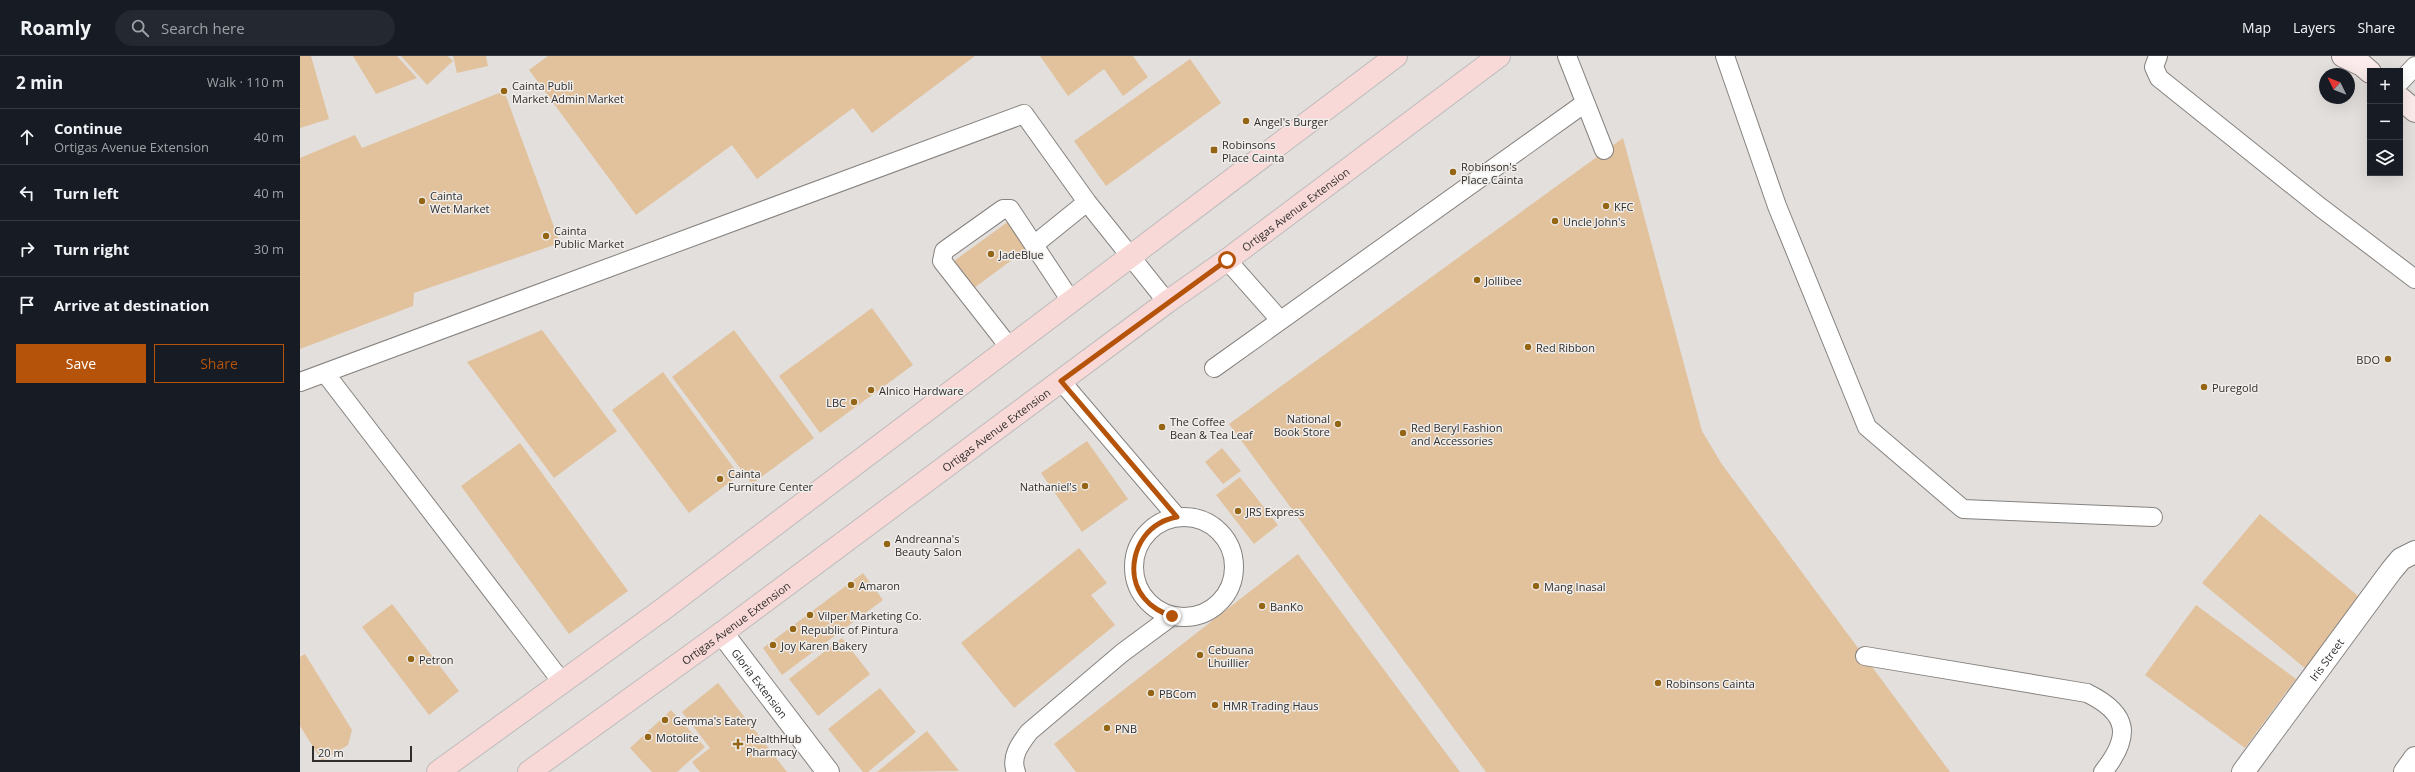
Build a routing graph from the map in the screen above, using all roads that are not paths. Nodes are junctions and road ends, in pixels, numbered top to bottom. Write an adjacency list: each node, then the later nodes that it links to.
1 (1499, 56): 17 (main road, Ortigas Avenue Extension)
2 (1567, 56): 11 (lane)
3 (1725, 56): 28 (lane)
4 (2158, 56): 18 (lane)
5 (2343, 56): 7 (main road)
6 (1392, 57): 16 (main road)
7 (2363, 64)
8 (2415, 66): 9 (lane)
9 (2403, 79)
10 (2403, 101): 12 (main road)
11 (1585, 103): 13 (lane); 21 (lane)
12 (2415, 111)
13 (1604, 150)
14 (1087, 202): 15 (lane); 16 (lane); 24 (lane)
15 (1034, 244): 19 (lane); 22 (lane)
16 (1130, 257): 19 (main road); 20 (lane)
17 (1227, 260): 20 (main road, Ortigas Avenue Extension); 21 (lane)
18 (2415, 279)
19 (1071, 301): 22 (main road)
20 (1167, 302): 25 (main road, Ortigas Avenue Extension)
21 (1280, 320): 23 (lane)
22 (1010, 348): 33 (main road)
23 (1214, 368)
24 (325, 373): 26 (lane); 33 (lane)
25 (1061, 381): 27 (lane); 31 (main road, Ortigas Avenue Extension)
26 (300, 382)
27 (1177, 517): 30 (lane); 30 (lane)
28 (2154, 517)
29 (2415, 552): 40 (street, Iris Street)
30 (1172, 616): 38 (lane)
31 (722, 633): 36 (main road, Ortigas Avenue Extension); 37 (street, Gloria Extension)
32 (1865, 656): 39 (lane)
33 (562, 682): 35 (main road)
34 (2415, 758): 41 (street)
35 (438, 772)
36 (529, 772)
37 (828, 772)
38 (1016, 772)
39 (2103, 772)
40 (2243, 772)
41 (2405, 772)

